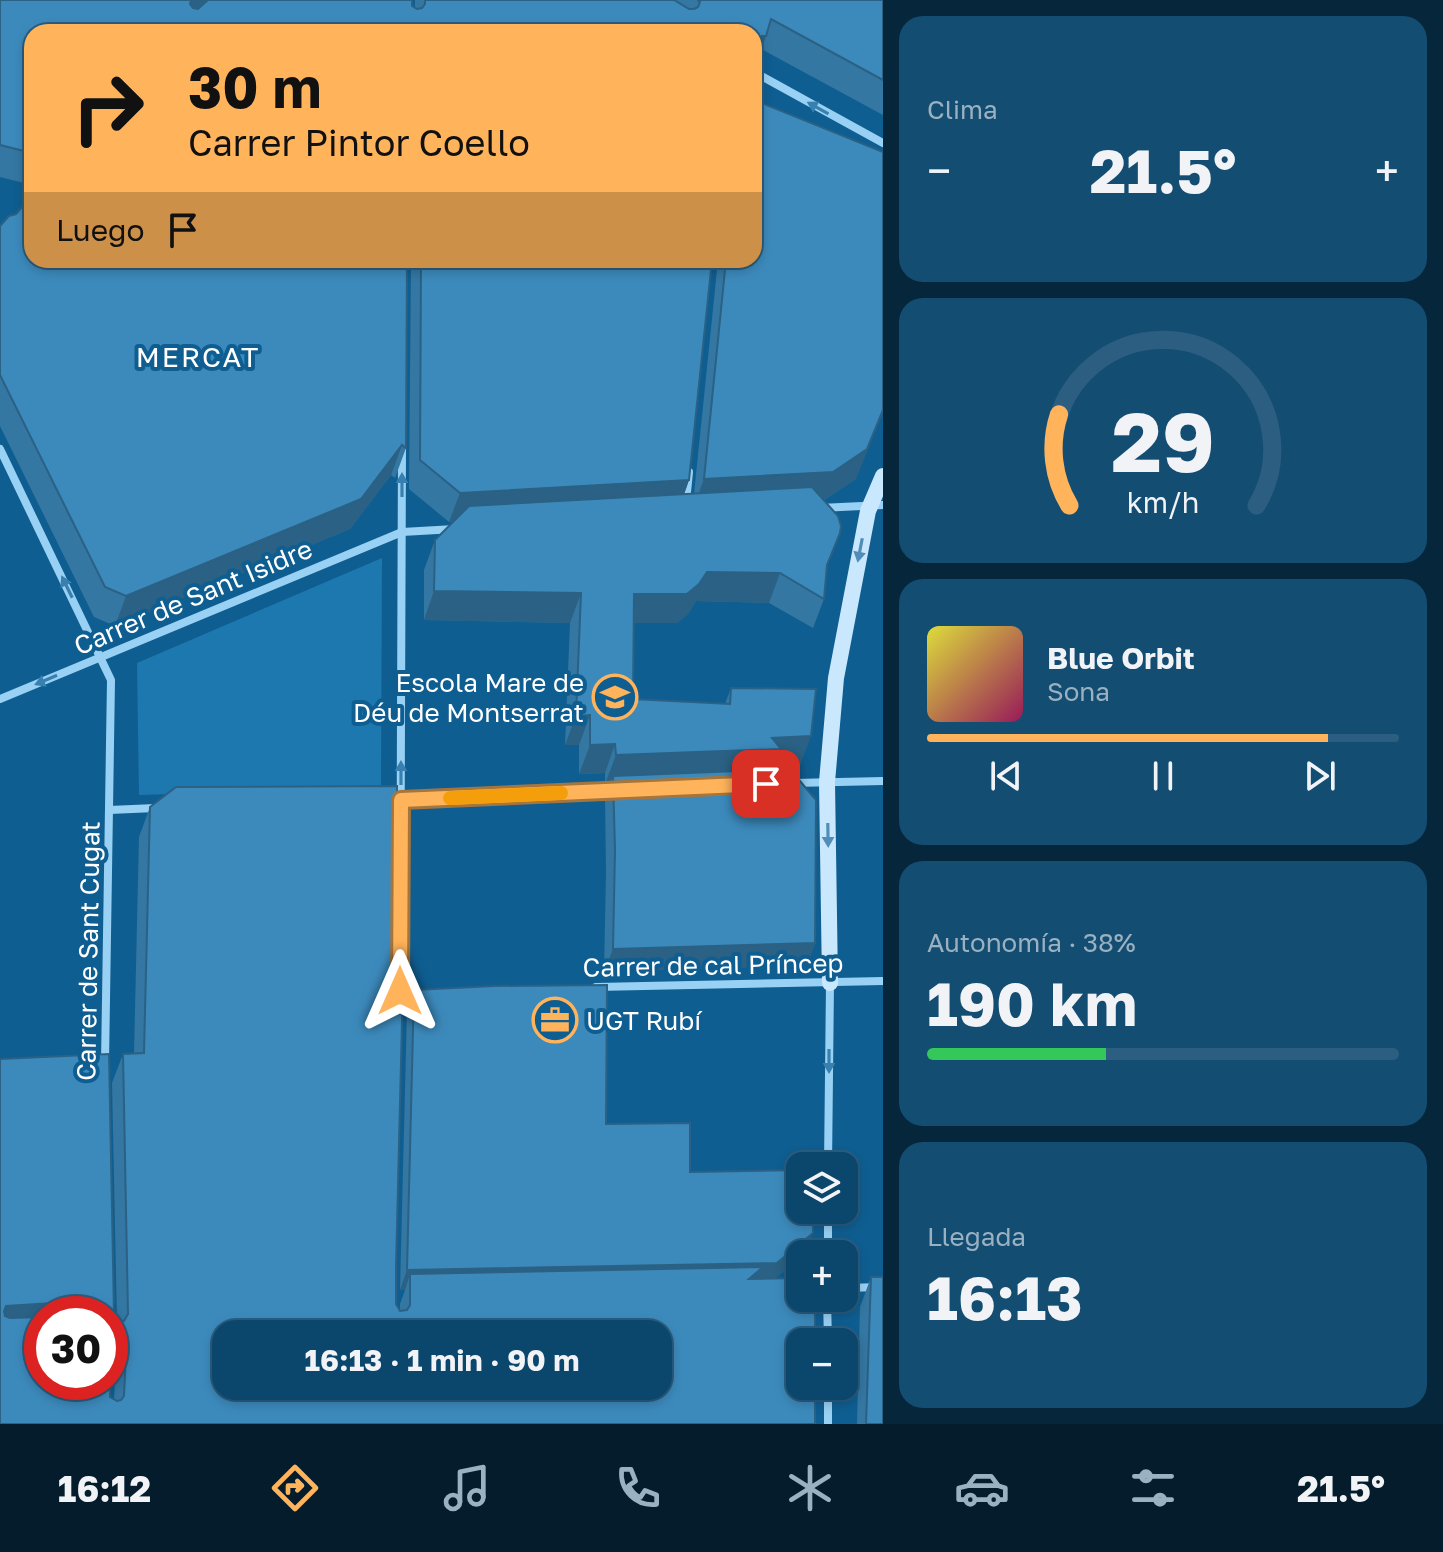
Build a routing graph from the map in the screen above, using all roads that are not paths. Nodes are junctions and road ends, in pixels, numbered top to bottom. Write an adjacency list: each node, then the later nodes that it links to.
1 (762, 76): 2 (street, one-way to 1)
2 (883, 143)
3 (402, 443): 11 (street, one-way to 3)
4 (0, 449): 12 (street, Carrer de Sant Cugat, one-way to 4)
5 (691, 456): 9 (street)
6 (883, 476): 7 (street)
7 (877, 505): 8 (street); 15 (street, one-way to 15)
8 (809, 509)
9 (685, 516)
10 (465, 528): 11 (street, Carrer de Sant Isidre)
11 (402, 532): 12 (street, Carrer de Sant Isidre); 18 (street, one-way to 11)
12 (101, 657): 13 (street, Carrer de Sant Isidre, one-way to 13); 21 (street, Carrer de Sant Cugat)
13 (0, 699)
14 (883, 781): 15 (street)
15 (827, 782): 16 (street); 23 (street, one-way to 23)
16 (780, 784)
17 (622, 791): 18 (street)
18 (401, 800): 19 (street); 25 (street)
19 (386, 801)
20 (171, 808): 21 (street)
21 (109, 810): 28 (street, Carrer de Sant Cugat)
22 (883, 981): 23 (street, Carrer de cal Príncep)
23 (830, 983): 24 (street, Carrer de cal Príncep); 29 (street, one-way to 29)
24 (591, 987)
25 (400, 991): 26 (street); 27 (street)
26 (416, 991)
27 (400, 1006)
28 (90, 1068)
29 (828, 1152)
30 (883, 1287): 31 (street)
31 (858, 1288)
32 (828, 1400): 33 (street)
33 (828, 1424)

